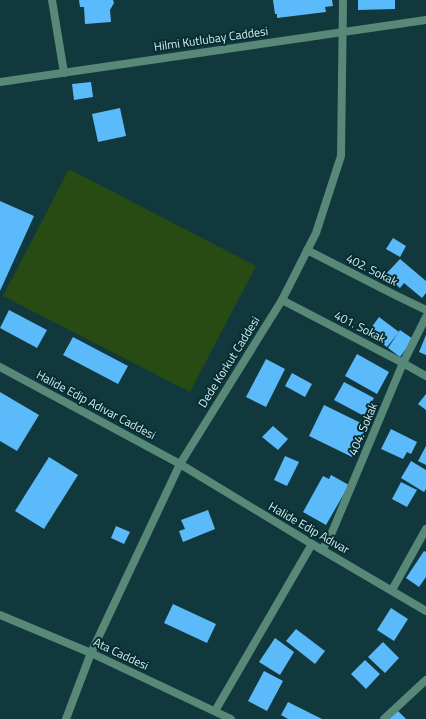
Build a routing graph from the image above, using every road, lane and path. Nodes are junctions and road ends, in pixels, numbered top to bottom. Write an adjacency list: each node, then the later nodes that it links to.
1 (52, 0): 5 (street)
2 (343, 0): 4 (street, Dede Korkut Caddesi)
3 (426, 20): 4 (street, Hilmi Kutlubay Caddesi)
4 (342, 32): 5 (street, Hilmi Kutlubay Caddesi); 7 (street, Dede Korkut Caddesi)
5 (64, 73): 6 (street, Hilmi Kutlubay Caddesi)
6 (0, 82)
7 (307, 250): 8 (street, Dede Korkut Caddesi); 9 (street, 402. Sokak)
8 (282, 300): 11 (street, 401. Sokak); 14 (street, Dede Korkut Caddesi)
9 (426, 310)
10 (426, 317): 11 (street, 404. Sokak)
11 (403, 363): 13 (street, 401. Sokak); 17 (street, 404. Sokak)
12 (0, 367): 14 (street, Halide Edip Adıvar Caddesi)
13 (426, 376)
14 (180, 464): 16 (street, Halide Edip Adıvar); 21 (street, Dede Korkut Caddesi)
15 (426, 529): 18 (street)
16 (312, 544): 17 (street, Halide Edip Adıvar); 23 (street)
17 (322, 550): 18 (street, Halide Edip Adıvar)
18 (392, 590): 19 (street, Halide Edip Adıvar)
19 (426, 611)
20 (0, 615): 21 (street, Ata Caddesi)
21 (91, 653): 23 (street, Ata Caddesi); 24 (street, Dede Korkut Caddesi)
22 (426, 680): 26 (street)
23 (215, 712): 25 (street, Ata Caddesi)
24 (66, 719)
25 (231, 719)
26 (384, 719)

